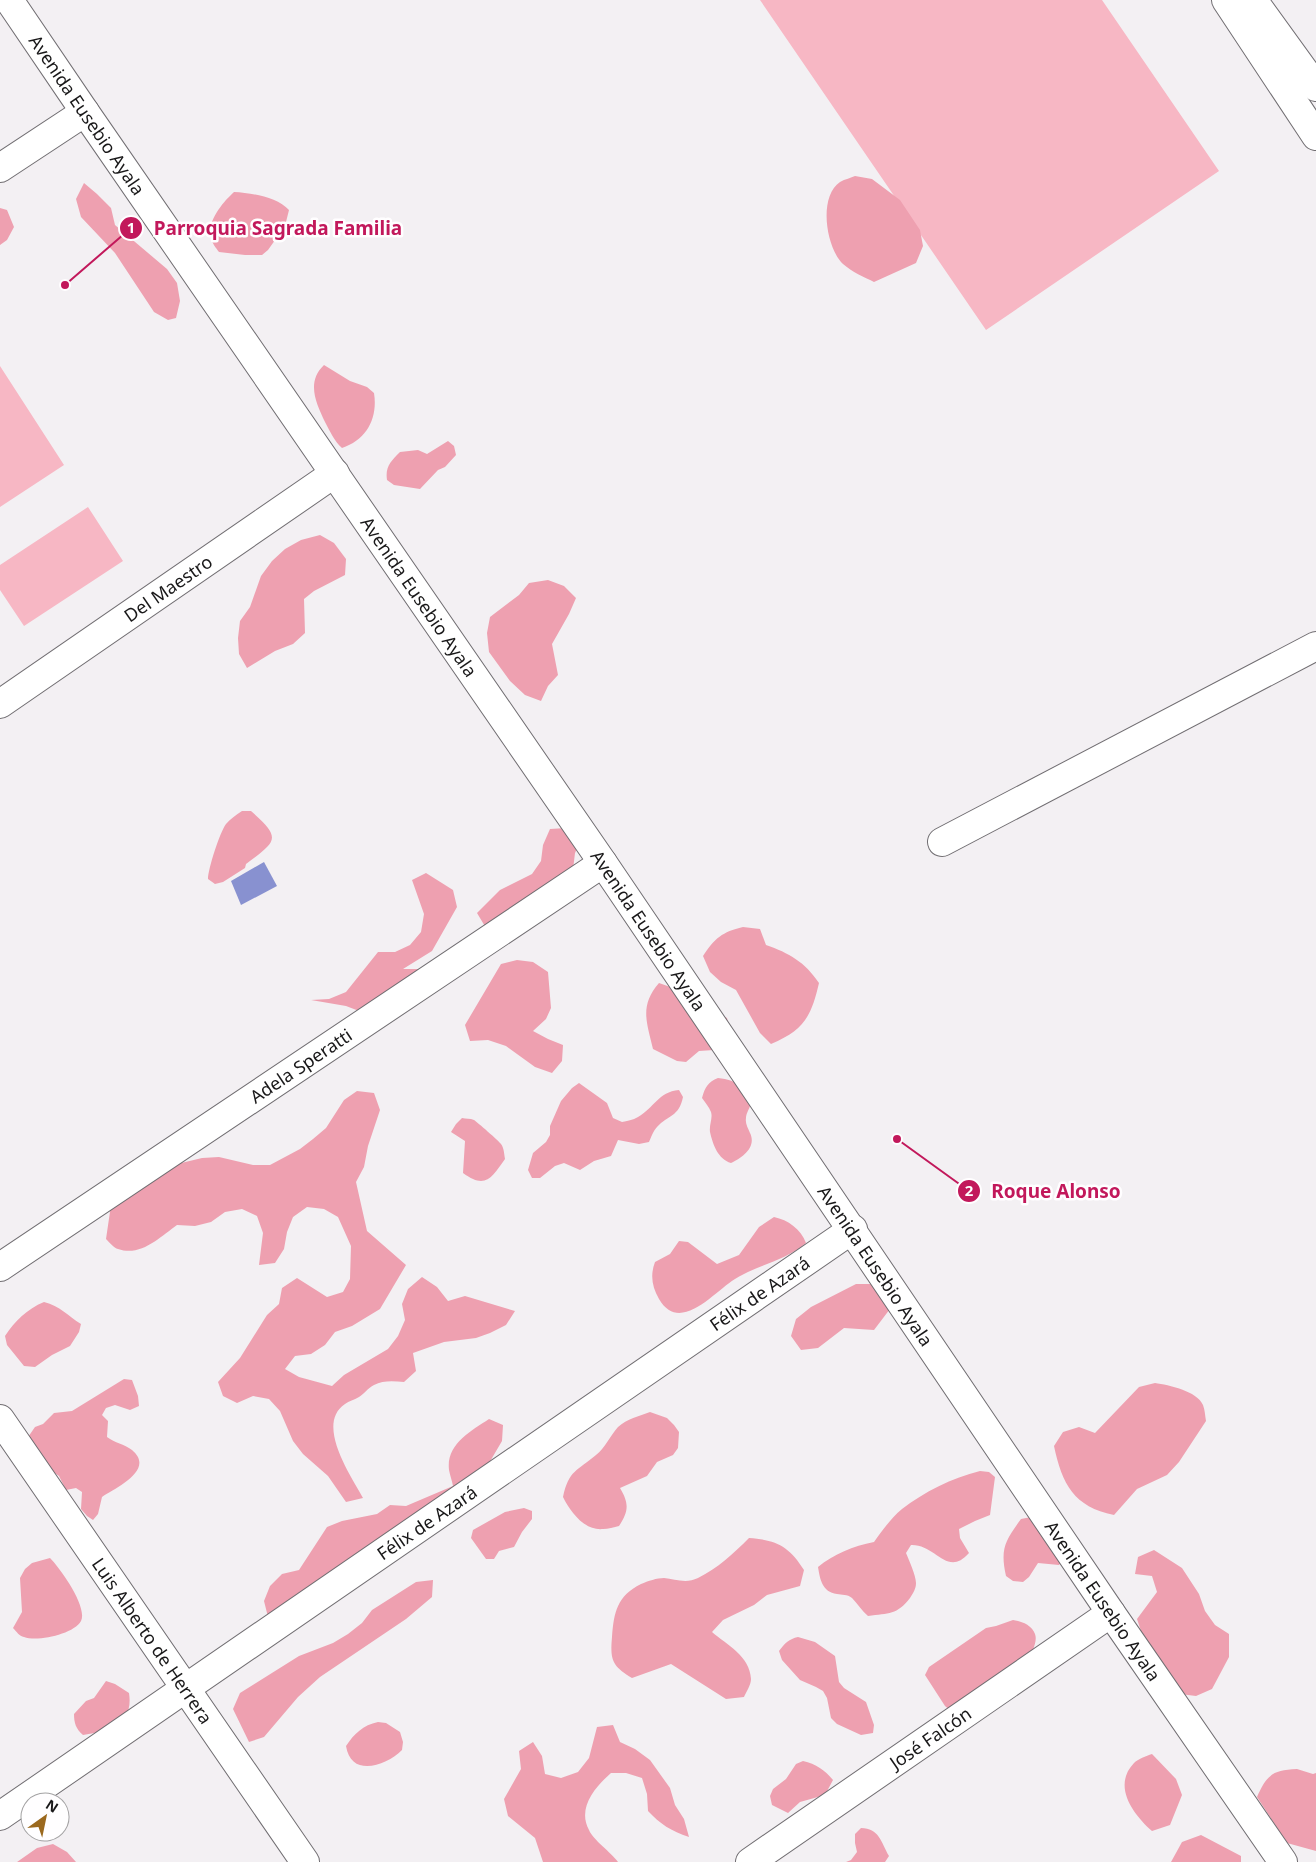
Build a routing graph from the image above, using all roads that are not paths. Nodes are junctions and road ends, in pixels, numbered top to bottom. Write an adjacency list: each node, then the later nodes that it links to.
1 (9, 0): 5 (street, Avenida Eusebio Ayala)
2 (1226, 0): 6 (street)
3 (1253, 0): 4 (street)
4 (1316, 86)
5 (85, 112): 7 (street); 8 (street, Avenida Eusebio Ayala)
6 (1316, 136)
7 (0, 168)
8 (335, 473): 10 (street, Del Maestro); 12 (street, Avenida Eusebio Ayala)
9 (1316, 646): 11 (street)
10 (0, 704)
11 (942, 842)
12 (603, 863): 13 (street, Avenida Eusebio Ayala); 14 (street, Adela Speratti)
13 (853, 1229): 16 (street, Avenida Eusebio Ayala); 17 (street, Félix de Azará)
14 (0, 1267)
15 (0, 1419): 17 (street, Luis Alberto de Herrera)
16 (1111, 1613): 20 (street, José Falcón); 21 (street, Avenida Eusebio Ayala)
17 (185, 1687): 18 (street, Félix de Azará); 19 (street, Luis Alberto de Herrera)
18 (0, 1816)
19 (305, 1862)
20 (750, 1862)
21 (1284, 1862)

